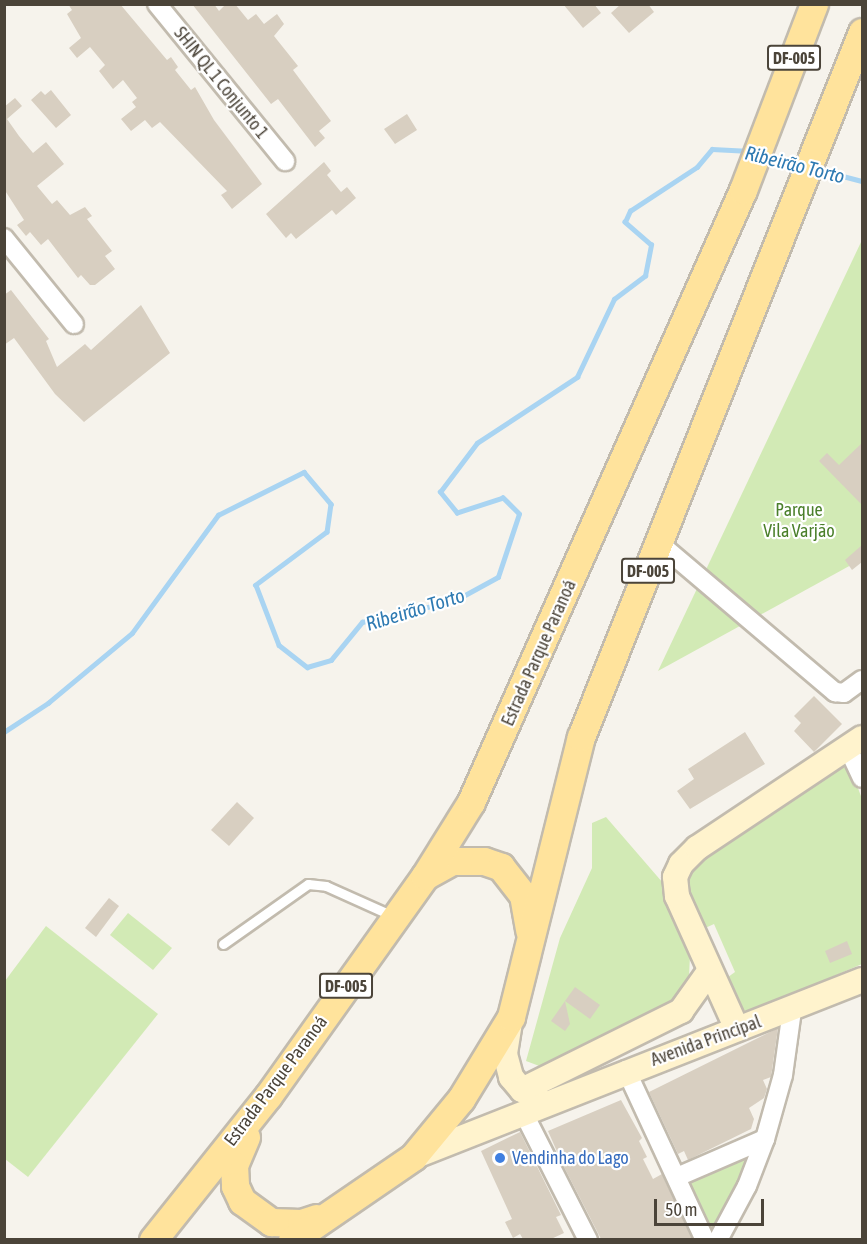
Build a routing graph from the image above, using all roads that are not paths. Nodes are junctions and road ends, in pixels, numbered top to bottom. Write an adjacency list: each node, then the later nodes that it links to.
1 (157, 4): 4 (street, SHIN QL 1 Conjunto 1)
2 (814, 4): 11 (main road, Estrada Parque Paranoá / DF-005)
3 (862, 32): 7 (main road, DF-005)
4 (285, 162)
5 (4, 238): 6 (street)
6 (74, 324)
7 (659, 543): 8 (street); 13 (main road, DF-005)
8 (862, 680)
9 (855, 743): 10 (street); 15 (street)
10 (862, 778)
11 (425, 876): 12 (main road, Estrada Parque Paranoá / DF-005); 13 (main road)
12 (395, 917): 14 (lane); 21 (main road, Estrada Parque Paranoá / DF-005)
13 (530, 940): 18 (main road, DF-005)
14 (224, 944)
15 (708, 973): 19 (street); 22 (street)
16 (862, 980): 17 (street, Avenida Principal)
17 (792, 1010): 19 (street, Avenida Principal); 23 (street)
18 (511, 1017): 22 (street); 24 (main road, DF-005)
19 (736, 1029): 20 (street, Avenida Principal)
20 (626, 1070): 22 (street, Avenida Principal); 25 (street)
21 (268, 1096): 26 (main road); 27 (main road, Estrada Parque Paranoá / DF-005)
22 (523, 1101): 24 (street, Avenida Principal); 29 (street)
23 (765, 1139): 25 (street); 31 (street)
24 (413, 1157): 26 (main road, DF-005)
25 (677, 1177): 30 (street)
26 (338, 1210): 28 (main road, DF-005)
27 (153, 1239)
28 (292, 1239)
29 (588, 1239)
30 (705, 1239)
31 (718, 1239)

